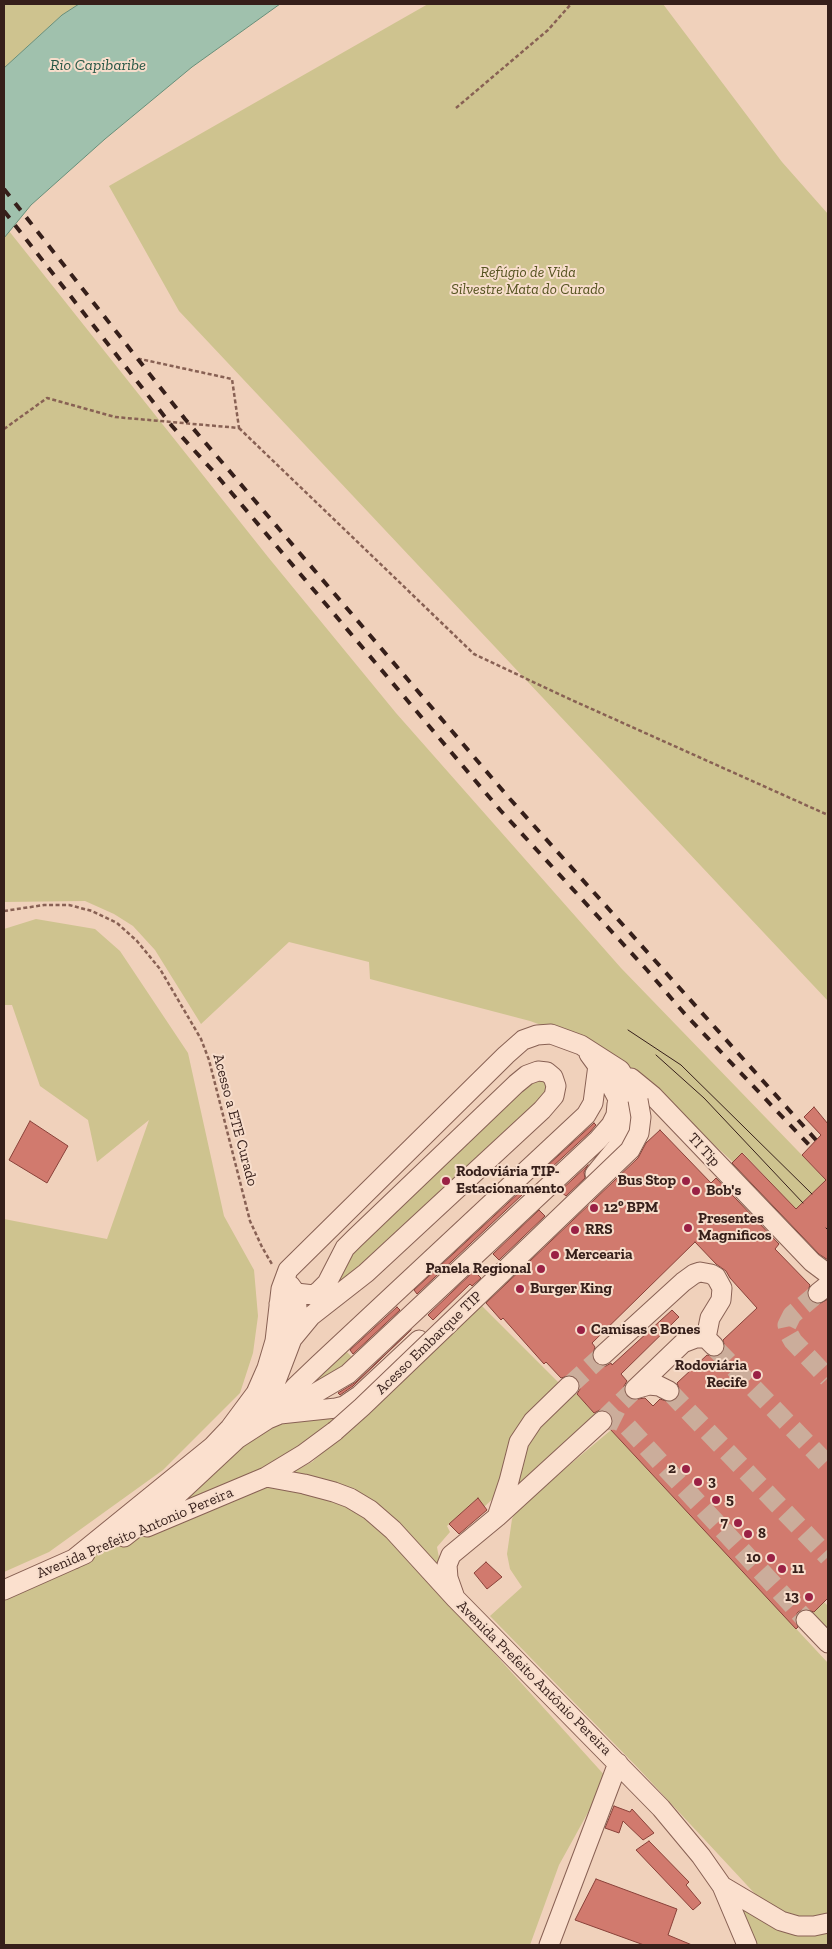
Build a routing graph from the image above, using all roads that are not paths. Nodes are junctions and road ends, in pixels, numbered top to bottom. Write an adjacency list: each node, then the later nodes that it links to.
1 (581, 1045): 2 (street); 3 (street, TI Tip); 6 (street, TI Tip)
2 (598, 1066): 4 (street); 11 (street)
3 (620, 1070): 5 (street, TI Tip); 14 (street, Acesso Embarque TIP, bridge)
4 (618, 1099): 11 (street); 11 (street)
5 (828, 1274)
6 (290, 1285): 7 (street); 7 (street); 17 (street)
7 (292, 1339): 13 (street)
8 (604, 1355): 10 (street)
9 (569, 1386): 15 (street)
10 (669, 1391)
11 (274, 1416): 13 (street)
12 (602, 1421): 15 (street)
13 (237, 1439): 16 (street)
14 (266, 1478): 16 (street, Avenida Prefeito Antonio Pereira); 19 (street, Avenida Prefeito Antônio Pereira)
15 (497, 1517): 19 (street)
16 (124, 1537): 17 (street, Avenida Prefeito Antonio Pereira)
17 (74, 1559): 18 (street, Avenida Prefeito Antonio Pereira)
18 (4, 1590)
19 (455, 1598): 22 (street, Avenida Prefeito Antônio Pereira)
20 (806, 1620): 21 (street)
21 (828, 1643)
22 (618, 1763): 23 (street, Avenida Prefeito Antônio Pereira); 25 (street)
23 (722, 1886): 24 (street); 26 (street, Avenida Prefeito Antônio Pereira)
24 (828, 1922)
25 (549, 1945)
26 (747, 1945)

